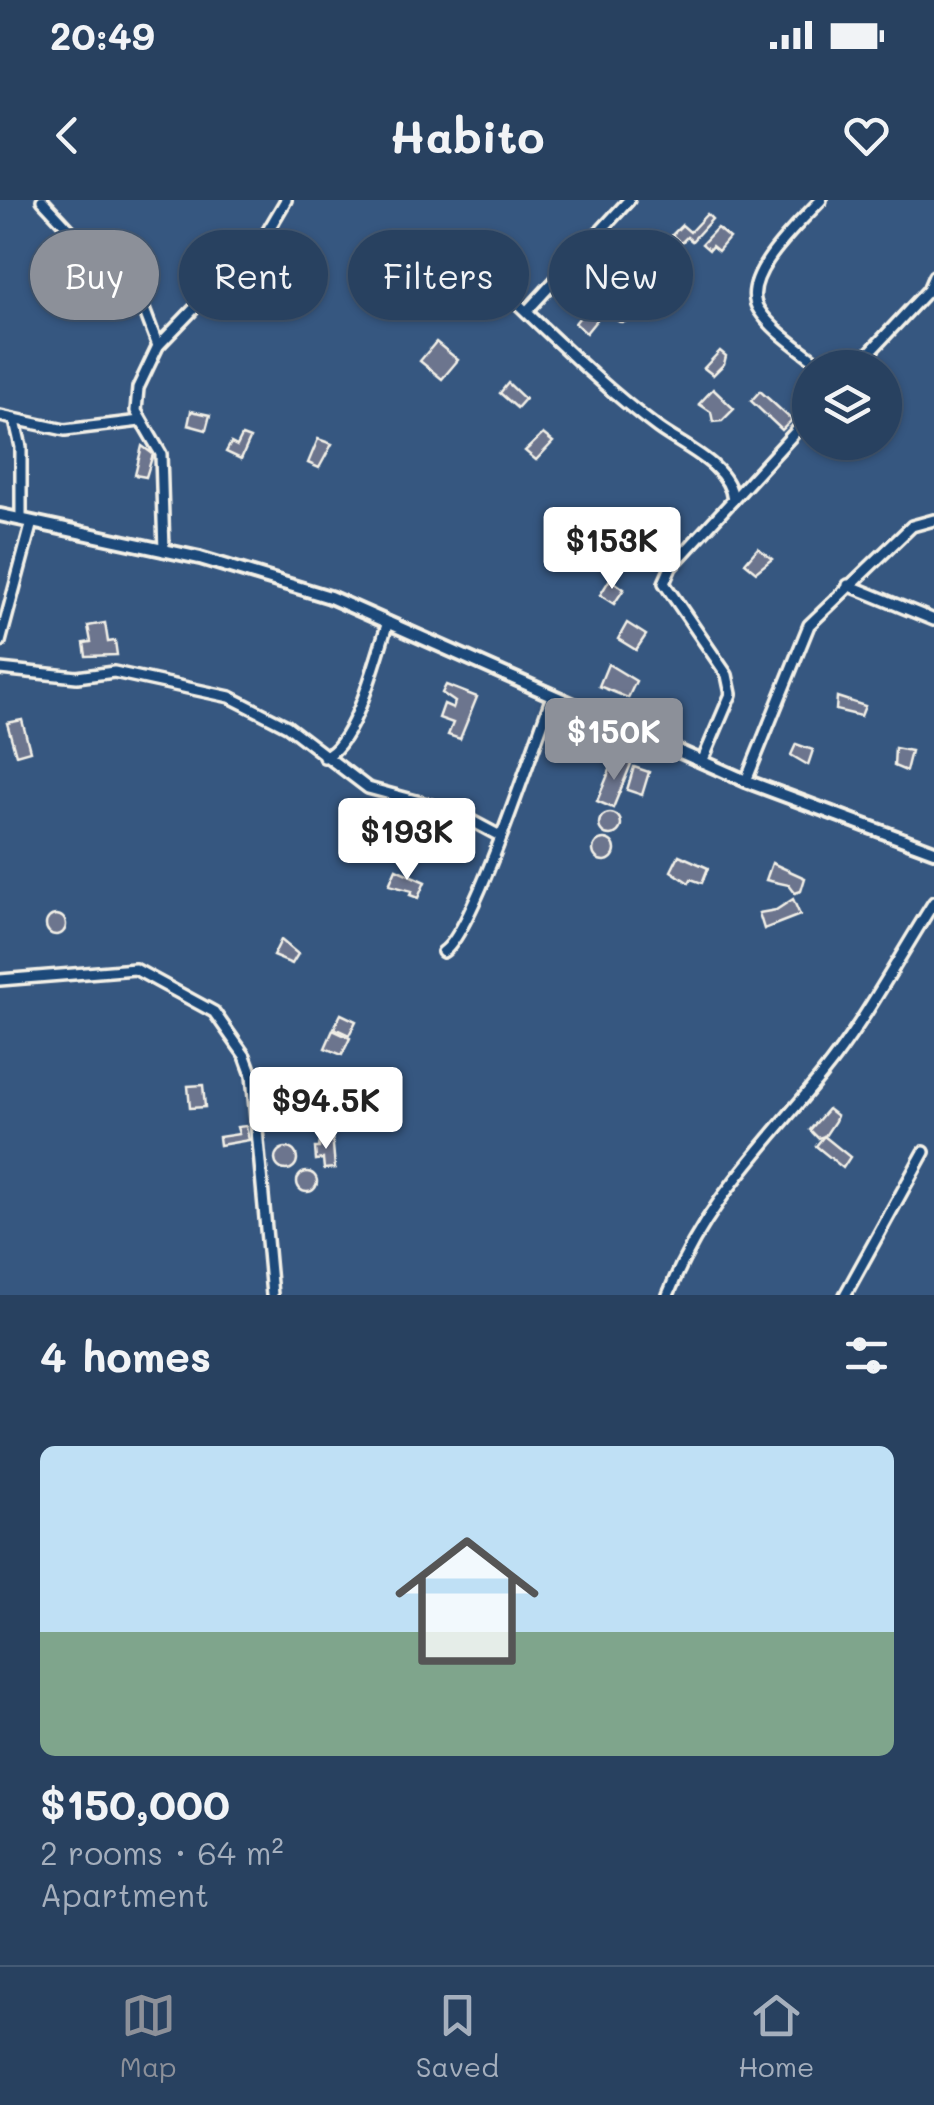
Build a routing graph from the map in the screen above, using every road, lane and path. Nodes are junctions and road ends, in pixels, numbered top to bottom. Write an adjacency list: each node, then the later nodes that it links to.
1 (42, 200): 8 (street)
2 (286, 200): 8 (street)
3 (629, 200): 6 (street)
4 (821, 200): 9 (street)
5 (934, 276): 10 (street)
6 (529, 307)
7 (529, 313): 15 (street)
8 (158, 346): 13 (street)
9 (803, 350)
10 (872, 350)
11 (0, 416): 12 (street)
12 (15, 420): 13 (street); 18 (street)
13 (140, 421): 19 (street)
14 (792, 436): 15 (street)
15 (733, 500): 27 (street)
16 (0, 516): 18 (street)
17 (934, 520): 20 (street)
18 (26, 521): 19 (street); 23 (street)
19 (164, 551): 22 (street)
20 (848, 586): 21 (street); 28 (street)
21 (934, 620)
22 (388, 622): 25 (street); 26 (street)
23 (0, 642)
24 (0, 668): 26 (street)
25 (552, 697): 27 (street); 29 (street)
26 (324, 758): 29 (street)
27 (702, 762): 28 (street)
28 (746, 781): 30 (street)
29 (500, 836): 32 (street)
30 (934, 851)
31 (934, 902): 36 (street)
32 (443, 952)
33 (0, 980): 35 (street)
34 (924, 1152): 37 (street)
35 (272, 1295)
36 (668, 1295)
37 (844, 1295)

